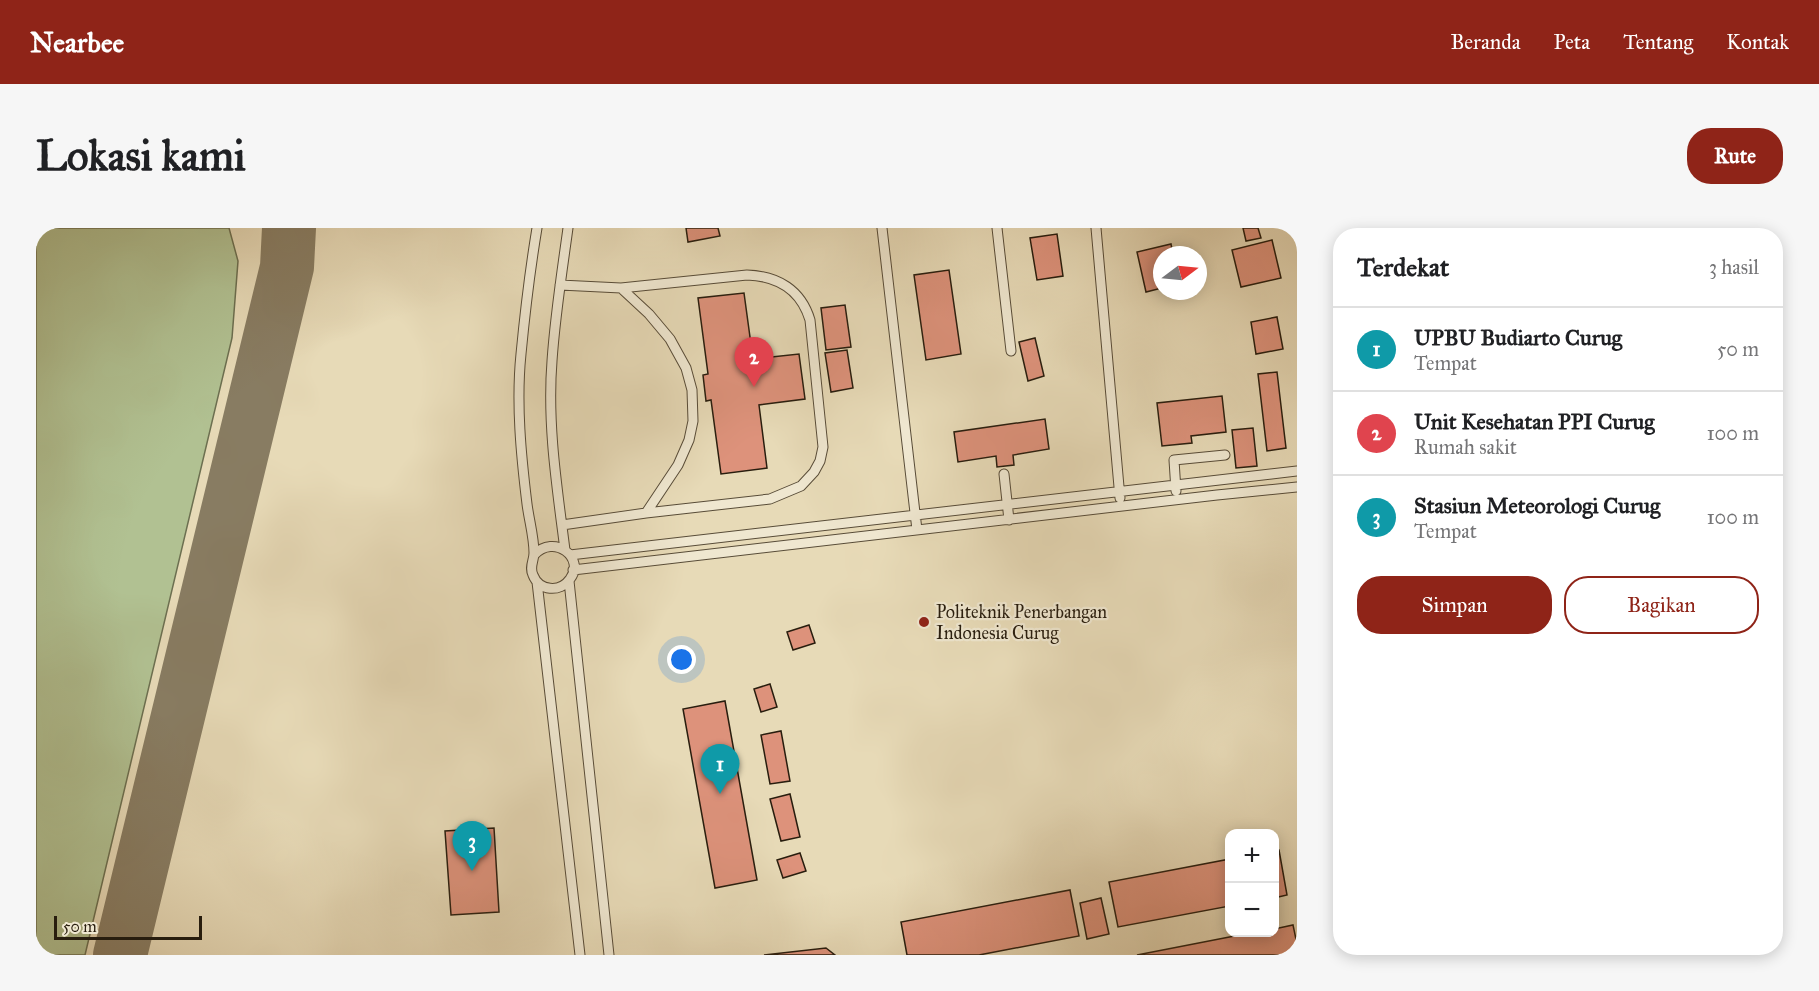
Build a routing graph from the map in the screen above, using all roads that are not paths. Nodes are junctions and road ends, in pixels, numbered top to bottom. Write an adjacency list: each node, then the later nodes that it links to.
1 (537, 228): 24 (lane)
2 (568, 228): 6 (lane)
3 (882, 228): 19 (lane)
4 (997, 228): 8 (lane)
5 (1096, 228): 14 (lane)
6 (560, 285): 7 (lane); 21 (lane)
7 (621, 288): 18 (lane); 18 (lane)
8 (1011, 351)
9 (1225, 455): 12 (lane)
10 (1297, 471): 12 (lane)
11 (1004, 474): 16 (lane)
12 (1176, 486): 14 (lane); 15 (lane)
13 (1297, 487): 15 (lane)
14 (1120, 492): 16 (lane); 17 (lane)
15 (1177, 500): 17 (lane)
16 (1007, 504): 19 (lane); 20 (lane)
17 (1121, 506): 20 (lane)
18 (646, 513): 21 (lane)
19 (916, 515): 22 (lane); 23 (lane)
20 (1009, 520): 22 (lane)
21 (562, 525): 23 (lane)
22 (917, 530): 25 (lane)
23 (567, 552): 24 (lane); 25 (lane)
24 (534, 555): 27 (lane)
25 (573, 570): 26 (lane)
26 (569, 581): 27 (lane); 29 (lane)
27 (537, 582): 28 (lane)
28 (580, 955)
29 (609, 955)

